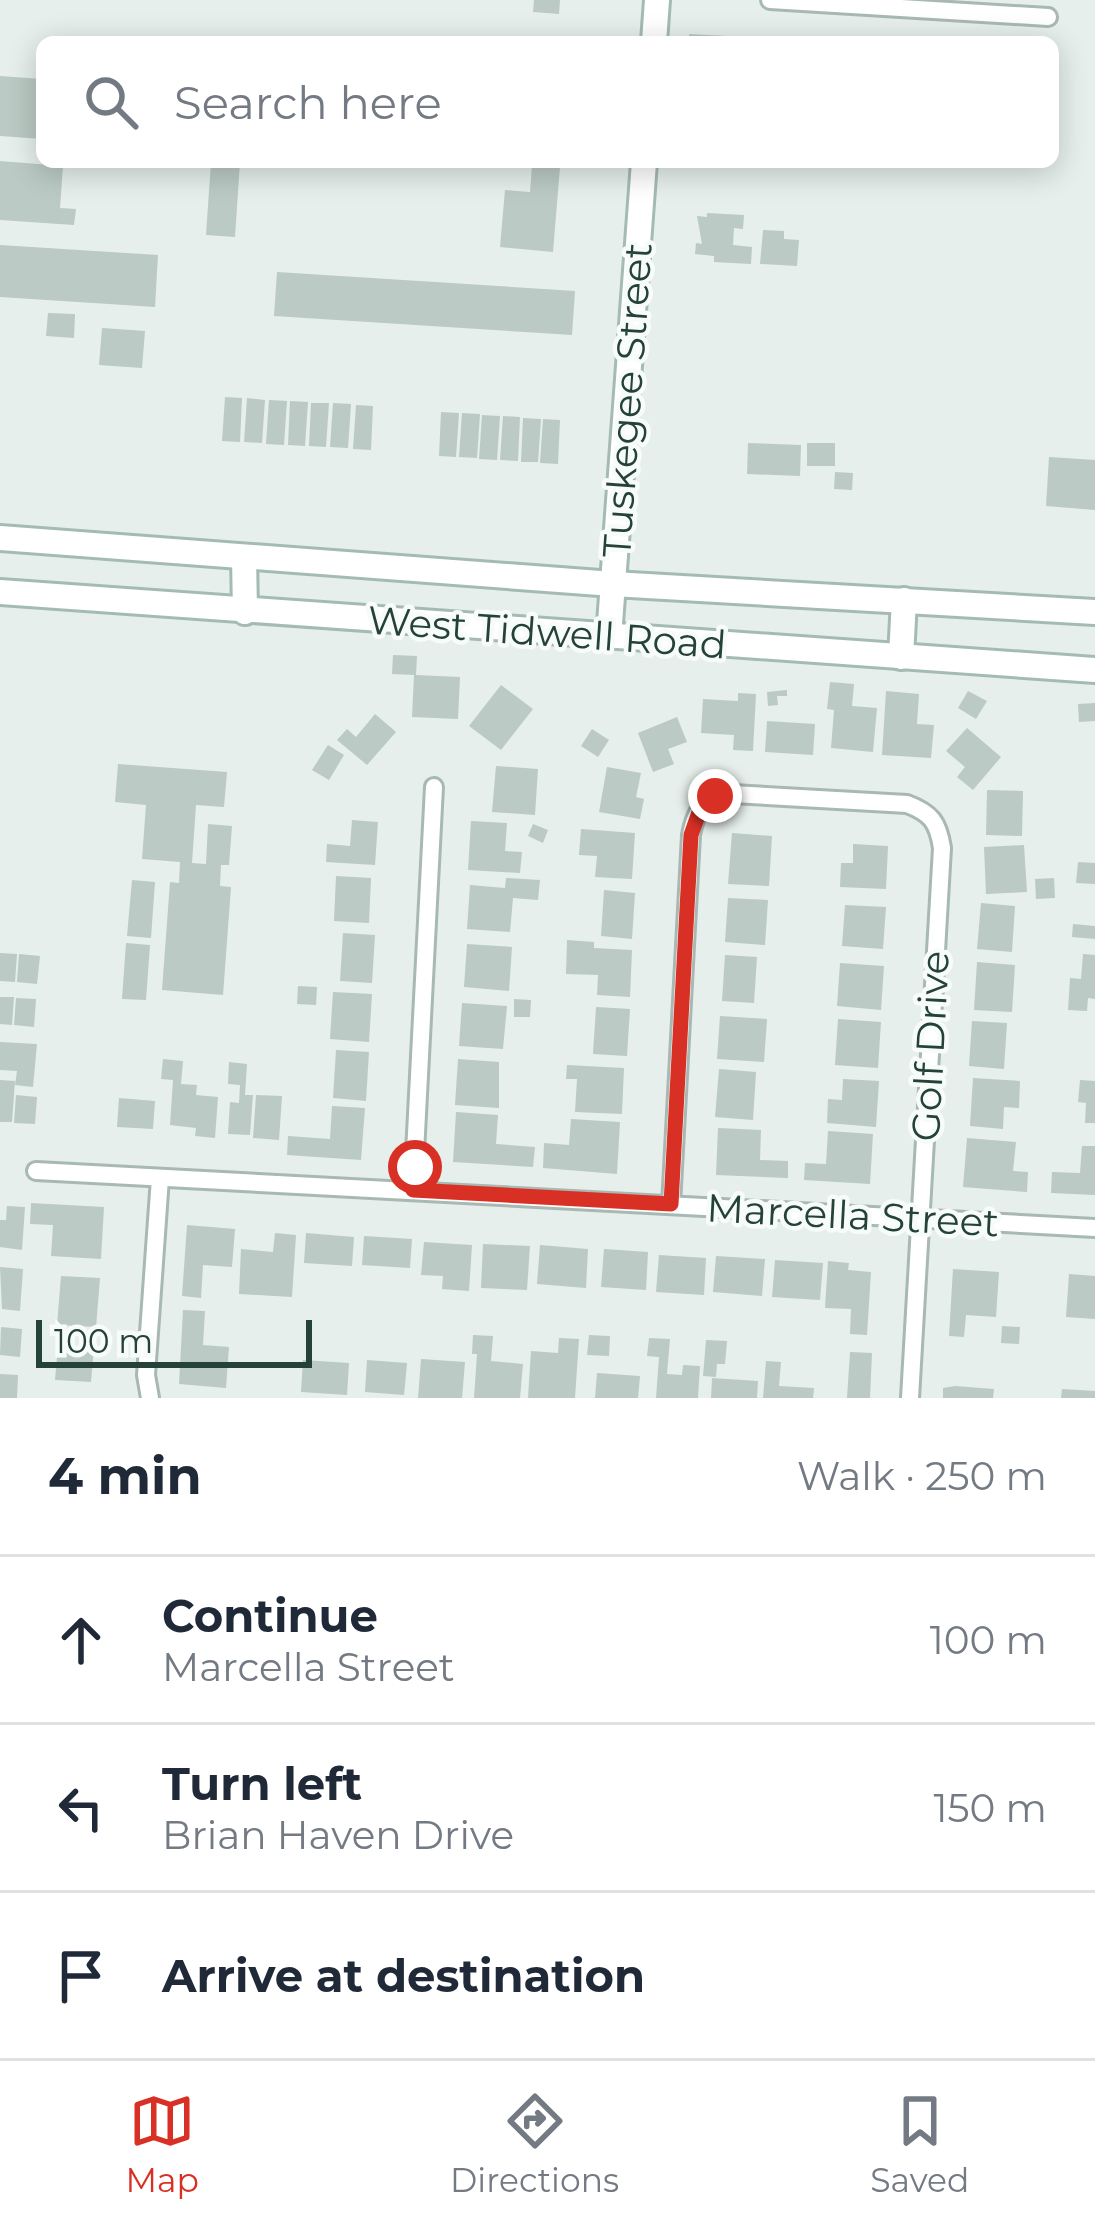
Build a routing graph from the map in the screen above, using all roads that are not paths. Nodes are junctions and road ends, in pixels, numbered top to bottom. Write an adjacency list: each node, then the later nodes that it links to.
1 (657, 0): 4 (main road)
2 (770, 0): 3 (street)
3 (1048, 17)
4 (654, 36)
5 (644, 168): 8 (main road, Tuskegee Street)
6 (0, 538): 7 (main road, West Tidwell Road)
7 (244, 557): 8 (main road, West Tidwell Road); 11 (main road)
8 (613, 584): 10 (main road, West Tidwell Road); 13 (main road, Tuskegee Street)
9 (0, 592): 11 (main road, West Tidwell Road)
10 (904, 600): 12 (main road, West Tidwell Road); 14 (main road)
11 (245, 612): 13 (main road, West Tidwell Road)
12 (1095, 612)
13 (609, 638): 14 (main road, West Tidwell Road)
14 (901, 657): 15 (main road, West Tidwell Road)
15 (1095, 670)
16 (434, 787): 19 (street)
17 (36, 1171): 18 (street, Marcella Street)
18 (160, 1178): 19 (street, Marcella Street); 23 (street)
19 (413, 1190): 20 (street, Marcella Street)
20 (671, 1204): 21 (street, Marcella Street); 21 (street, Golf Drive)
21 (920, 1219): 22 (street, Marcella Street); 24 (street, Golf Drive)
22 (1095, 1228)
23 (150, 1398)
24 (910, 1398)

